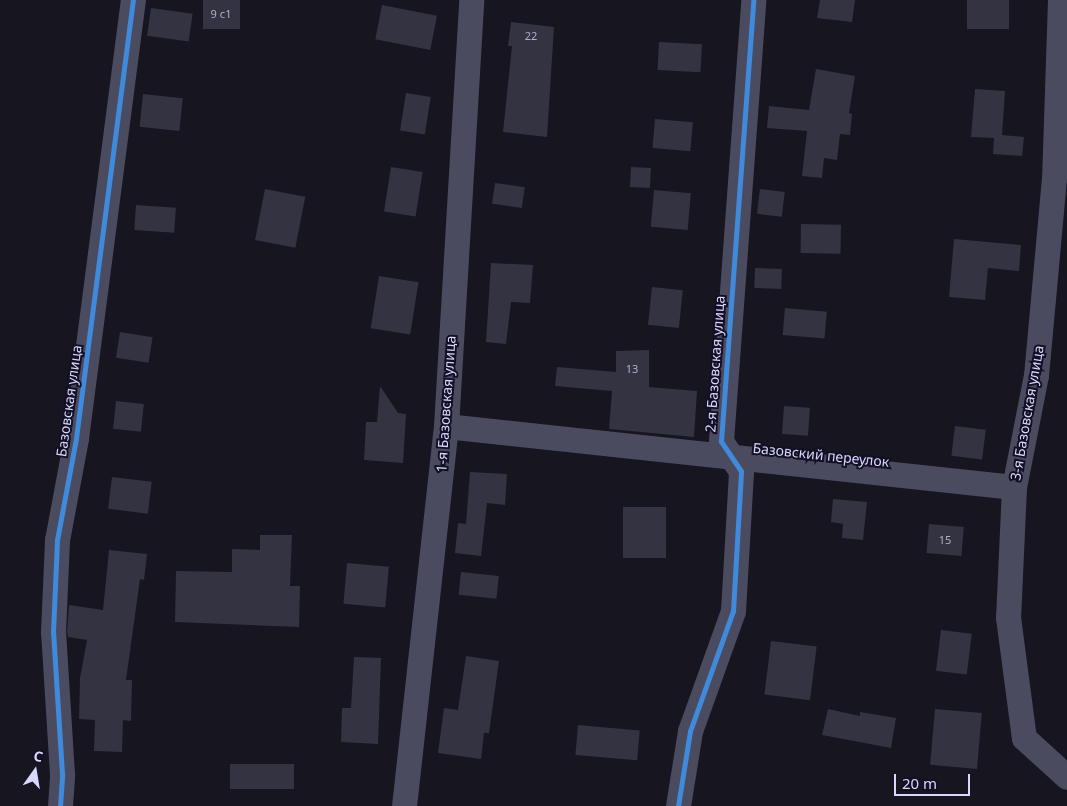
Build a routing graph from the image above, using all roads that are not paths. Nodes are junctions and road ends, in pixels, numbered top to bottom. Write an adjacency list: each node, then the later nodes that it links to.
1 (133, 0): 9 (street, Базовская улица)
2 (471, 0): 5 (street, 1-я Базовская улица)
3 (753, 0): 6 (street, 2-я Базовская улица)
4 (1060, 0): 7 (street, 3-я Базовская улица)
5 (446, 426): 6 (street, Базовский переулок); 10 (street, 1-я Базовская улица)
6 (731, 456): 7 (street, Базовский переулок); 11 (street, 2-я Базовская улица)
7 (1014, 487): 8 (street, 3-я Базовская улица)
8 (1067, 777)
9 (60, 806)
10 (404, 806)
11 (678, 806)

